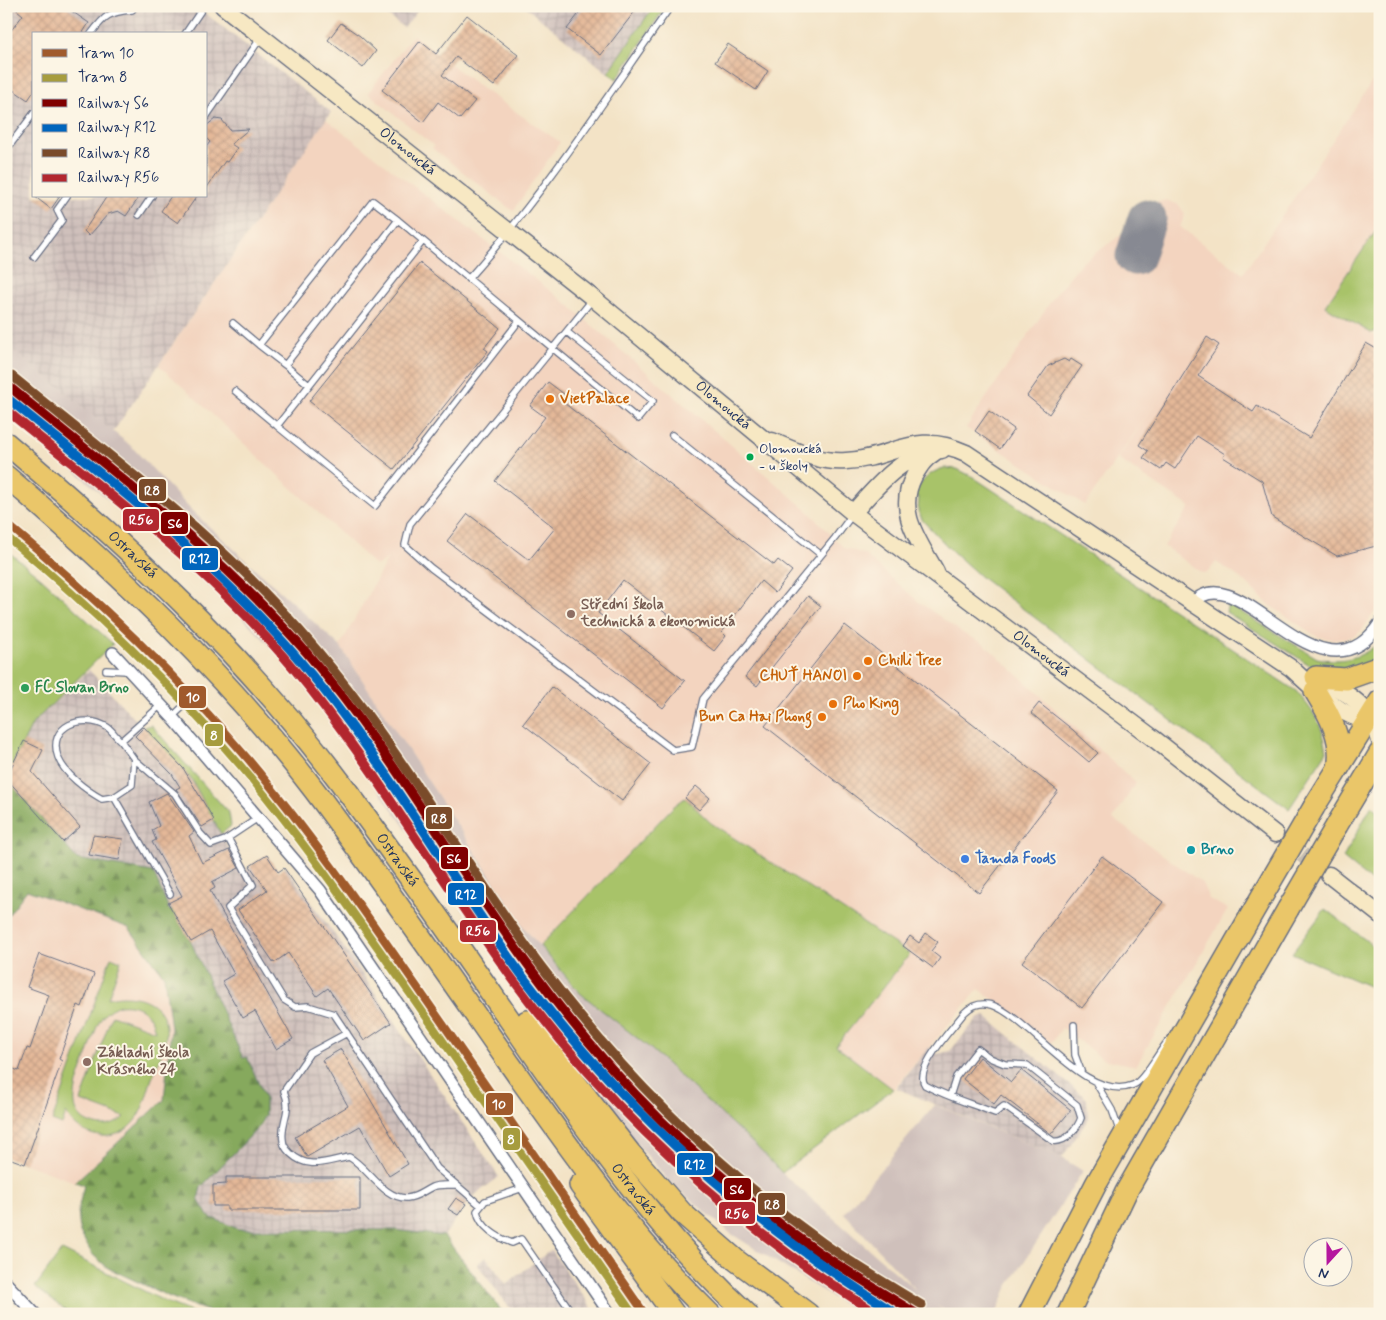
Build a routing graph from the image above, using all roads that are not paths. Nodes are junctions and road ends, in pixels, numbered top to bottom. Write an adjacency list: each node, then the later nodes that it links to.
1 (135, 6): 5 (lane)
2 (204, 6): 6 (lane)
3 (223, 6): 7 (main road, Olomoucká)
4 (670, 6): 15 (lane)
5 (92, 32)
6 (187, 32)
7 (262, 37): 8 (lane); 15 (main road, Olomoucká)
8 (208, 114)
9 (32, 116): 10 (lane)
10 (10, 145)
11 (66, 198): 17 (lane)
12 (151, 198): 13 (lane)
13 (139, 215)
14 (398, 220): 16 (lane); 23 (lane); 25 (lane)
15 (510, 233): 18 (lane); 19 (main road, Olomoucká)
16 (423, 241): 18 (lane); 26 (lane)
17 (34, 257)
18 (468, 279): 20 (lane)
19 (594, 298): 22 (lane); 30 (main road, Olomoucká)
20 (519, 321): 24 (lane); 28 (lane)
21 (233, 323): 23 (lane)
22 (567, 332): 24 (lane); 24 (lane)
23 (259, 345): 25 (lane)
24 (553, 350): 36 (lane)
25 (285, 365): 26 (lane)
26 (309, 384): 28 (lane)
27 (235, 392): 28 (lane)
28 (277, 426)
29 (672, 435): 36 (lane)
30 (756, 435): 33 (main road); 35 (main road, Olomoucká)
31 (6, 443): 60 (highway, Ostravská)
32 (937, 451): 33 (main road); 35 (main road); 37 (main road)
33 (977, 460): 38 (main road)
34 (6, 476): 62 (highway, Ostravská)
35 (853, 513): 36 (lane); 37 (main road, Olomoucká)
36 (820, 554)
37 (940, 578): 56 (main road, Olomoucká)
38 (1192, 604): 39 (street); 44 (main road)
39 (1380, 623)
40 (113, 653): 43 (street)
41 (1380, 667): 44 (highway)
42 (106, 670): 43 (lane)
43 (130, 671): 46 (street)
44 (1316, 684): 47 (main road); 53 (highway)
45 (194, 691): 48 (lane)
46 (161, 705): 48 (street); 49 (lane)
47 (1376, 712): 50 (main road); 53 (highway)
48 (172, 717): 55 (street)
49 (121, 741): 52 (lane); 54 (lane)
50 (1380, 741)
51 (1380, 753): 82 (highway, bridge)
52 (134, 759): 54 (lane); 57 (lane)
53 (1338, 769): 63 (highway, bridge)
54 (114, 797): 59 (lane)
55 (258, 818): 57 (lane); 71 (street)
56 (1275, 834)
57 (228, 838): 65 (lane)
58 (1329, 875): 61 (main road)
59 (170, 894)
60 (429, 904): 80 (highway, Ostravská); 81 (highway)
61 (1380, 915)
62 (461, 994): 78 (highway); 79 (highway, Ostravská)
63 (1191, 1021): 67 (lane); 69 (highway)
64 (1074, 1025): 66 (lane)
65 (346, 1034): 70 (lane); 70 (lane)
66 (1081, 1072): 67 (lane); 68 (lane)
67 (1096, 1083): 69 (lane)
68 (950, 1096): 68 (lane)
69 (1118, 1145): 74 (highway)
70 (455, 1185): 72 (lane)
71 (523, 1188): 72 (lane); 77 (street)
72 (481, 1206): 76 (lane)
73 (6, 1283): 75 (street)
74 (1032, 1308)
75 (35, 1314)
76 (573, 1314)
77 (610, 1314)
78 (674, 1314)
79 (710, 1314)
80 (747, 1314)
81 (808, 1314)
82 (1068, 1314)

